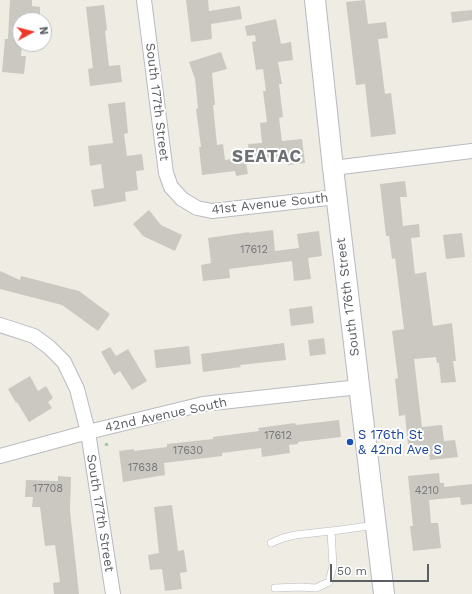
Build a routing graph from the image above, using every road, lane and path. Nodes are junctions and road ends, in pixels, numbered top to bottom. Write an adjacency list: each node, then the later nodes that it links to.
1 (144, 0): 6 (street, South 177th Street)
2 (315, 0): 4 (street, South 176th Street)
3 (472, 151): 4 (street)
4 (333, 168): 5 (street, South 176th Street)
5 (337, 197): 6 (street, 41st Avenue South); 8 (street, South 176th Street)
6 (182, 199)
7 (0, 325): 9 (street)
8 (358, 387): 9 (street, 42nd Avenue South); 11 (street, South 176th Street)
9 (88, 432): 10 (street, 42nd Avenue South); 15 (street, South 177th Street)
10 (0, 456)
11 (375, 525): 12 (lane); 16 (street, South 176th Street)
12 (331, 531): 13 (lane); 14 (lane)
13 (271, 543)
14 (274, 588)
15 (113, 594)
16 (384, 594)

